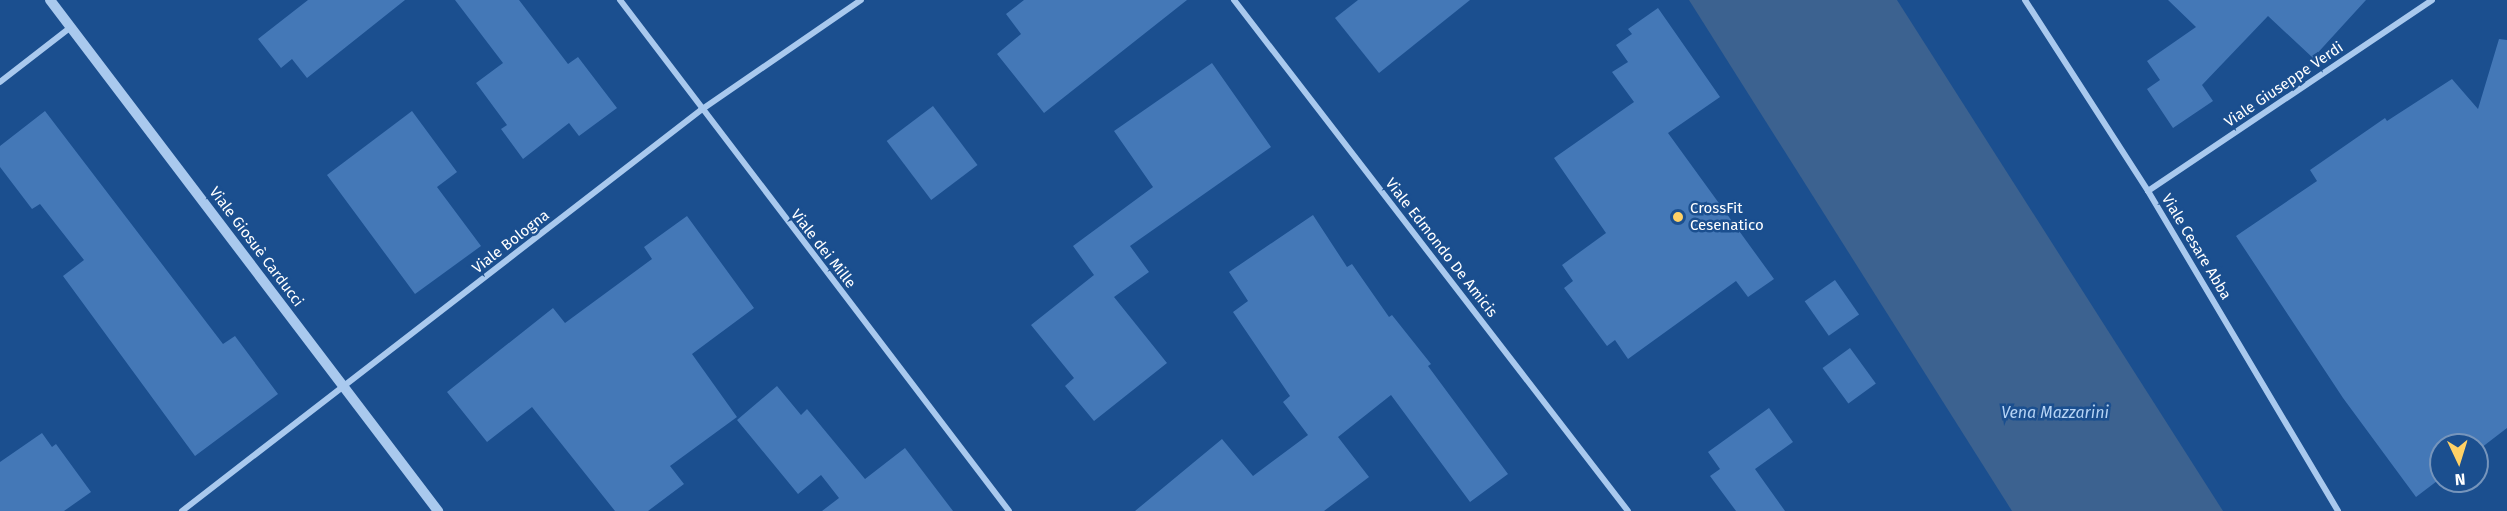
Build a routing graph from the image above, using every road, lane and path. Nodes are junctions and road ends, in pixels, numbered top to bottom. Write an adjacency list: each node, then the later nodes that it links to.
1 (50, 0): 7 (street, Viale Giosuè Carducci)
2 (620, 0): 9 (street, Viale dei Mille)
3 (861, 0): 9 (street, Viale Bologna)
4 (1234, 0): 15 (street, Viale Edmondo De Amicis)
5 (2025, 0): 10 (street, Viale Cesare Abba)
6 (2432, 0): 10 (street, Viale Giuseppe Verdi)
7 (71, 27): 8 (street); 11 (street, Viale Giosuè Carducci)
8 (0, 82)
9 (701, 110): 11 (street, Viale Bologna); 14 (street, Viale dei Mille)
10 (2148, 191): 16 (street, Viale Cesare Abba)
11 (343, 387): 12 (street, Viale Bologna); 13 (street, Viale Giosuè Carducci)
12 (182, 511)
13 (438, 511)
14 (1009, 511)
15 (1628, 511)
16 (2338, 511)

